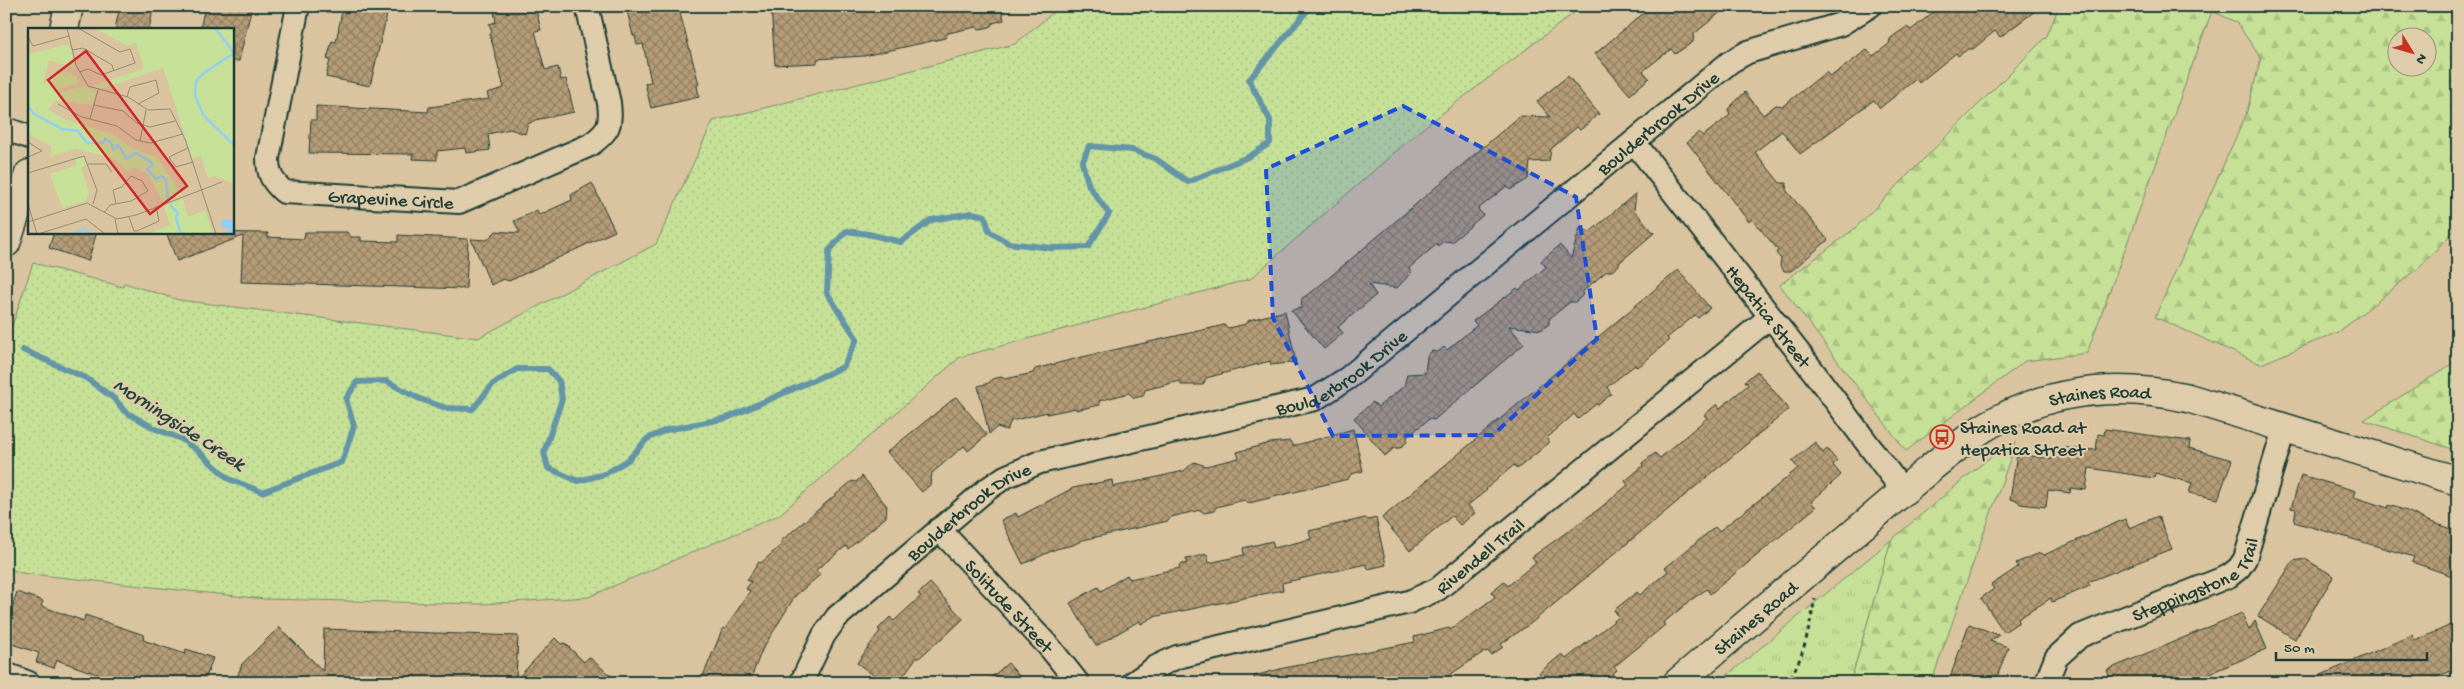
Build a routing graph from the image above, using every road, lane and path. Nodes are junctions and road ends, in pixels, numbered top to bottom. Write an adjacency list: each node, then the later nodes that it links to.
1 (69, 6): 5 (street)
2 (298, 6): 3 (street, Grapevine Circle)
3 (587, 6)
4 (1870, 6): 8 (street, Boulderbrook Drive)
5 (64, 28)
6 (6, 130): 7 (street)
7 (28, 137)
8 (1634, 142): 11 (street, Hepatica Street); 15 (street, Boulderbrook Drive)
9 (28, 177): 10 (street)
10 (6, 243)
11 (1770, 317): 14 (street, Hepatica Street); 21 (street, Rivendell Trail)
12 (2285, 426): 13 (street, Staines Road); 14 (street, Staines Road); 24 (street, Steppingstone Trail)
13 (2458, 481)
14 (1903, 491): 22 (street, Staines Road)
15 (940, 529): 19 (street, Boulderbrook Drive); 20 (street, Solitude Street)
16 (1814, 600): 23 (path)
17 (6, 674): 18 (street)
18 (29, 683)
19 (801, 683)
20 (1078, 683)
21 (1133, 683)
22 (1677, 683)
23 (1786, 683)
24 (2046, 683)

